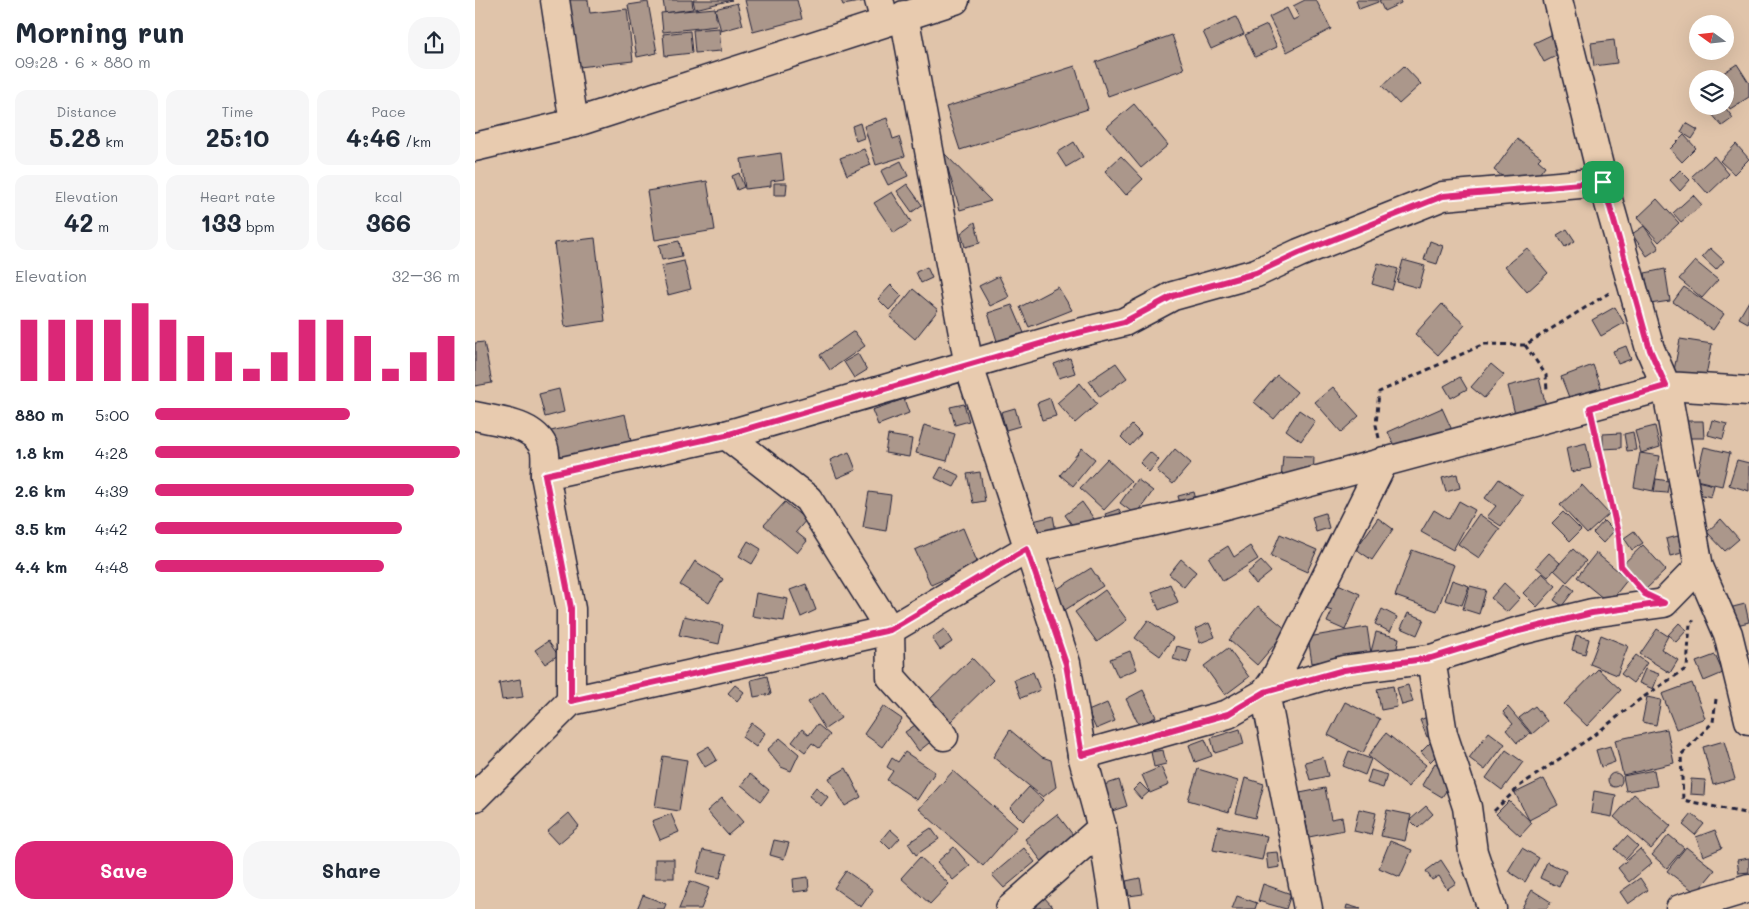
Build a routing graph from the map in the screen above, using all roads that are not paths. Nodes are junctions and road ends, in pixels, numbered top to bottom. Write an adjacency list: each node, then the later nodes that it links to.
1 (555, 0): 5 (street)
2 (955, 0): 4 (street)
3 (1558, 0): 7 (street)
4 (889, 12): 5 (street); 8 (street)
5 (575, 123): 6 (street)
6 (475, 147)
7 (1603, 182): 8 (street); 9 (street)
8 (969, 366): 12 (street); 15 (street)
9 (1666, 386): 10 (street); 13 (street); 16 (street)
10 (1749, 391)
11 (475, 416): 14 (street)
12 (726, 435): 14 (street); 17 (street)
13 (1384, 461): 15 (street); 19 (street)
14 (545, 475): 20 (street)
15 (1027, 549): 17 (street); 23 (street)
16 (1699, 567): 18 (street); 21 (street)
17 (890, 630): 20 (street); 22 (street)
18 (1431, 658): 19 (street); 30 (street)
19 (1265, 692): 23 (street); 29 (street)
20 (571, 701): 24 (street)
21 (1749, 720)
22 (944, 736)
23 (1082, 755): 25 (street)
24 (475, 797)
25 (1102, 828): 27 (street); 28 (street)
26 (1749, 888): 31 (street)
27 (1010, 909)
28 (1115, 909)
29 (1308, 909)
30 (1492, 909)
31 (1680, 909)

